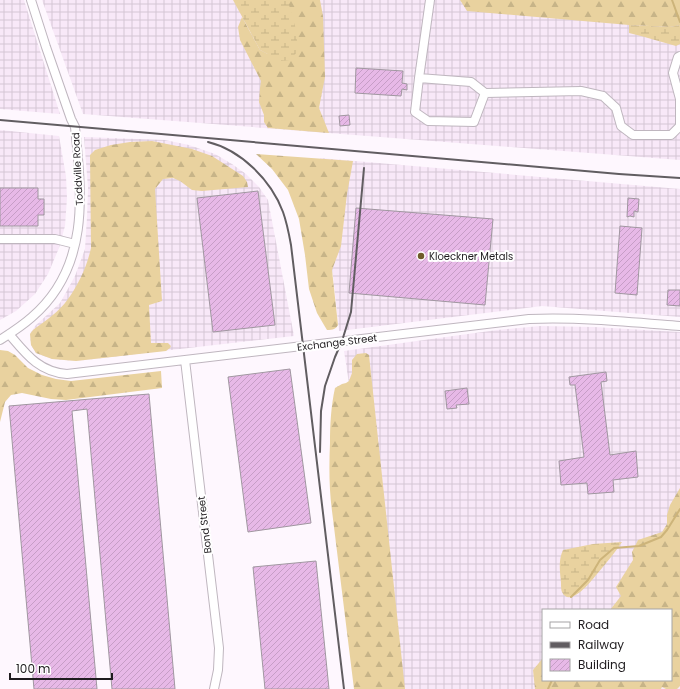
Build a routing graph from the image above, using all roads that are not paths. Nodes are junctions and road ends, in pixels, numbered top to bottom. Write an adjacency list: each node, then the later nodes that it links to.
1 (31, 0): 7 (street, Toddville Road)
2 (430, 0): 4 (street)
3 (680, 56): 5 (street)
4 (419, 78): 5 (street); 5 (street)
5 (485, 93)
6 (0, 239): 7 (street)
7 (75, 244): 9 (street, Toddville Road)
8 (680, 326): 11 (street, Exchange Street)
9 (9, 334): 10 (street, Toddville Road); 11 (street, Exchange Street)
10 (0, 340)
11 (185, 360): 12 (street, Bond Street)
12 (214, 689)

